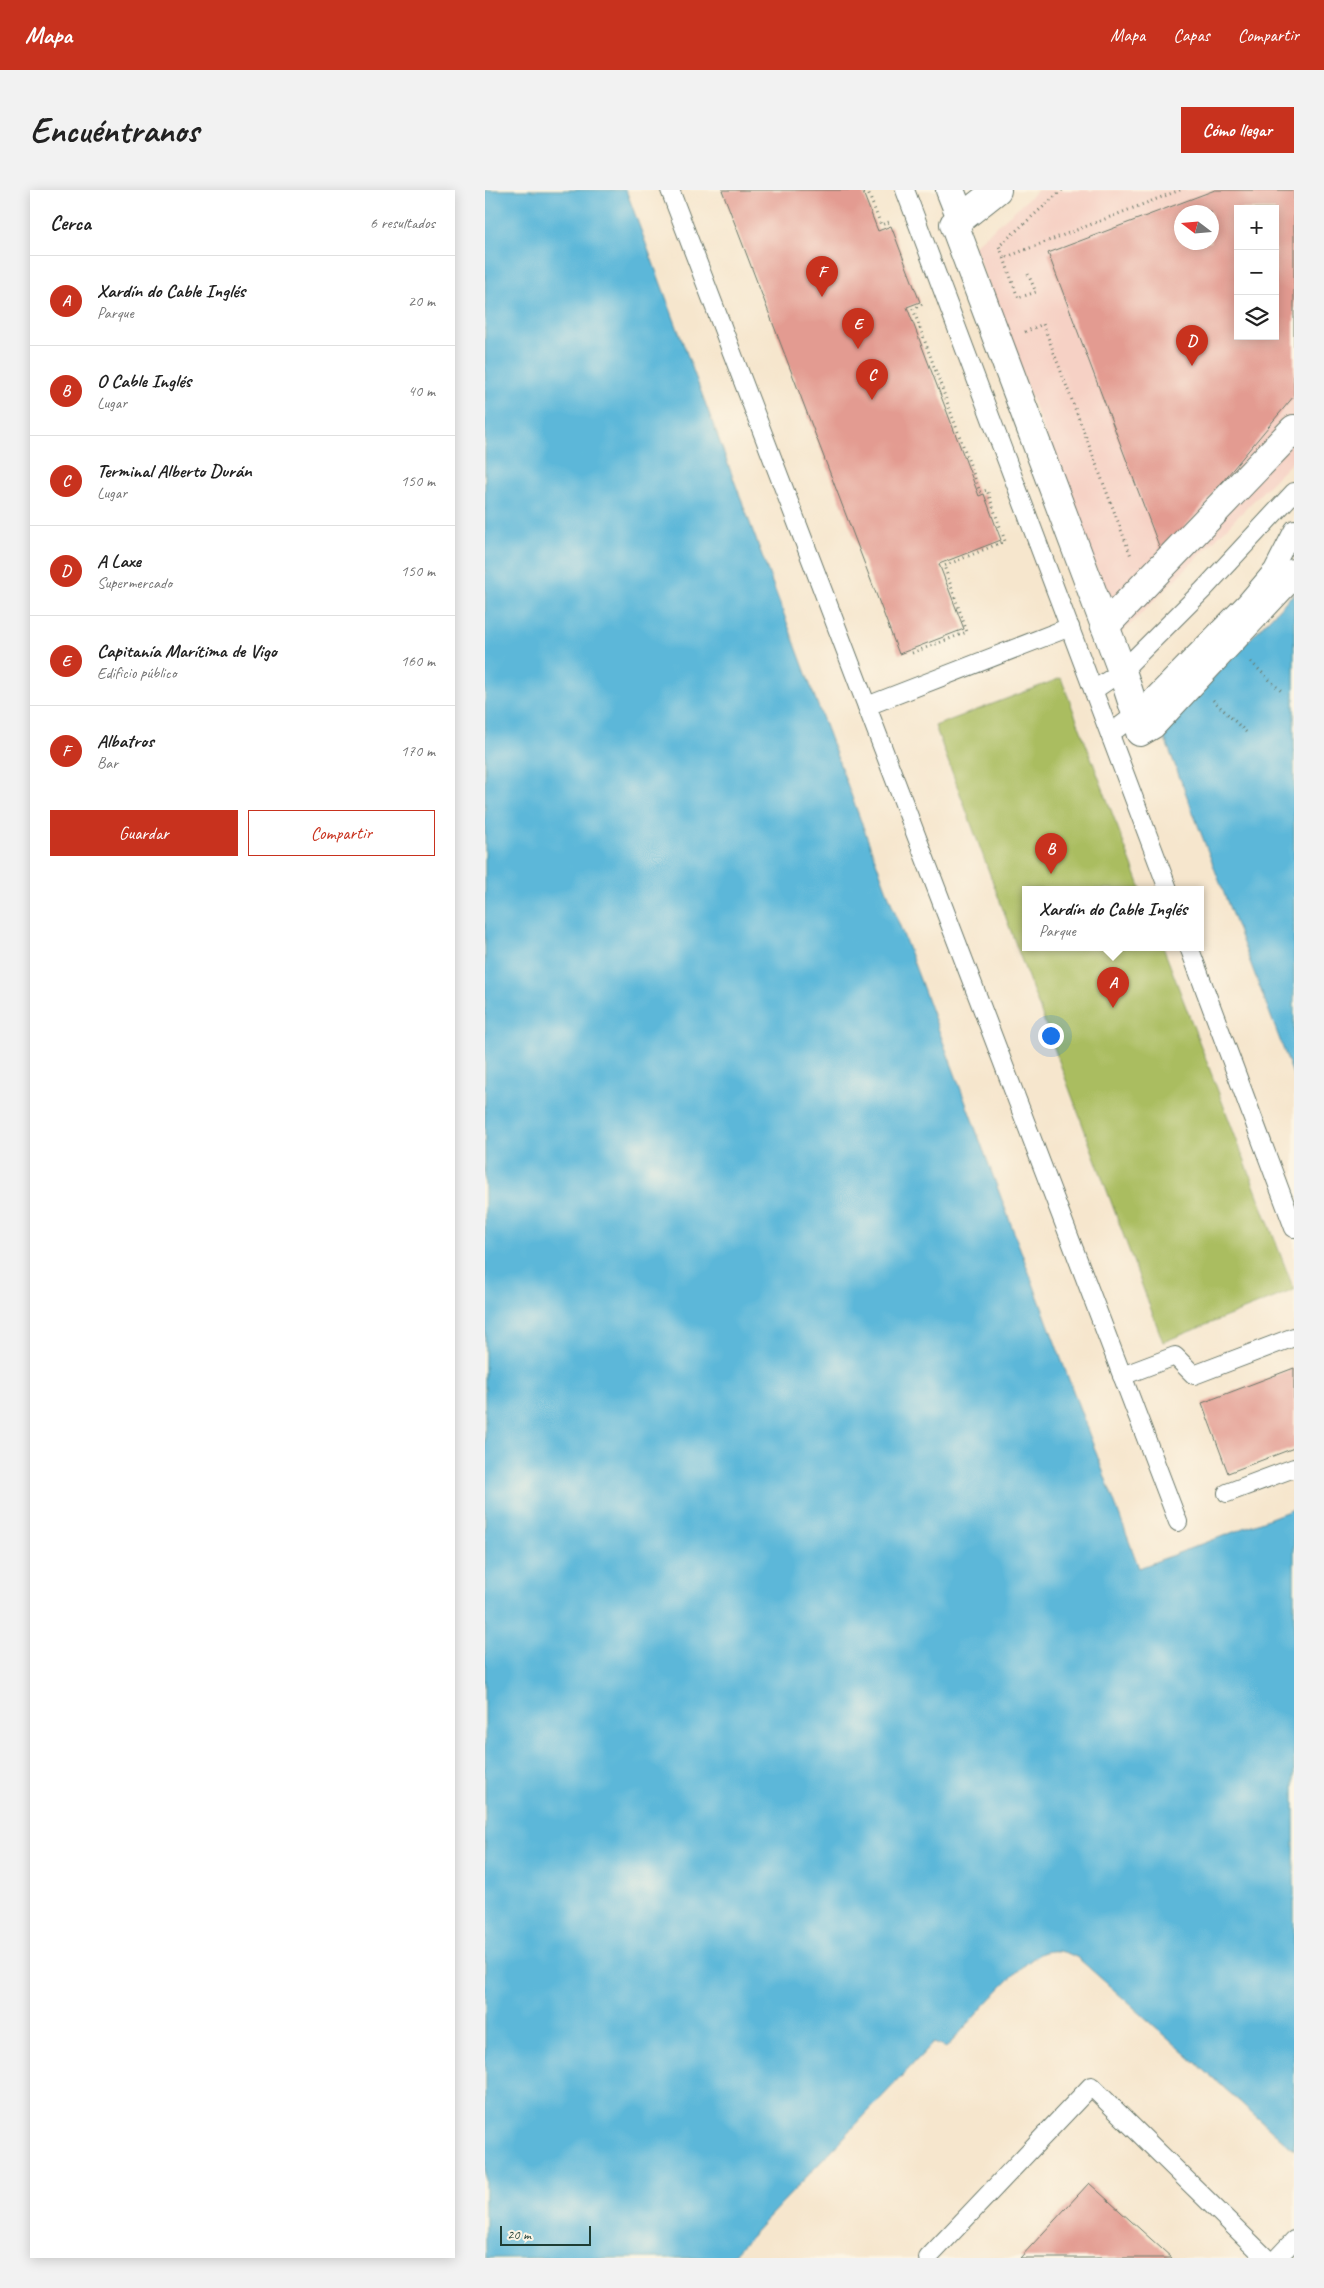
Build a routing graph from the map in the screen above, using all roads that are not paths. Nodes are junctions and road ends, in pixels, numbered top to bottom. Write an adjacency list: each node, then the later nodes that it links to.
1 (670, 190): 14 (lane)
2 (905, 190): 11 (lane)
3 (950, 190): 5 (street)
4 (997, 190): 5 (street)
5 (961, 218): 10 (street)
6 (1294, 429): 10 (street)
7 (1294, 492): 12 (lane)
8 (1294, 529): 15 (lane)
9 (1294, 573): 15 (street)
10 (1105, 626): 12 (street)
11 (1070, 627): 13 (lane); 14 (lane)
12 (1122, 671): 13 (lane); 15 (street)
13 (1094, 690): 16 (lane)
14 (867, 706): 21 (lane)
15 (1136, 714): 16 (lane)
16 (1110, 734): 17 (lane)
17 (1167, 886)
18 (1190, 951): 19 (lane)
19 (1294, 1228)
20 (1294, 1337): 21 (lane)
21 (1123, 1376): 24 (lane)
22 (1294, 1468): 23 (lane)
23 (1227, 1493)
24 (1178, 1522)
25 (1294, 2240): 28 (lane)
26 (936, 2255): 27 (lane)
27 (1266, 2258)
28 (1277, 2258)

